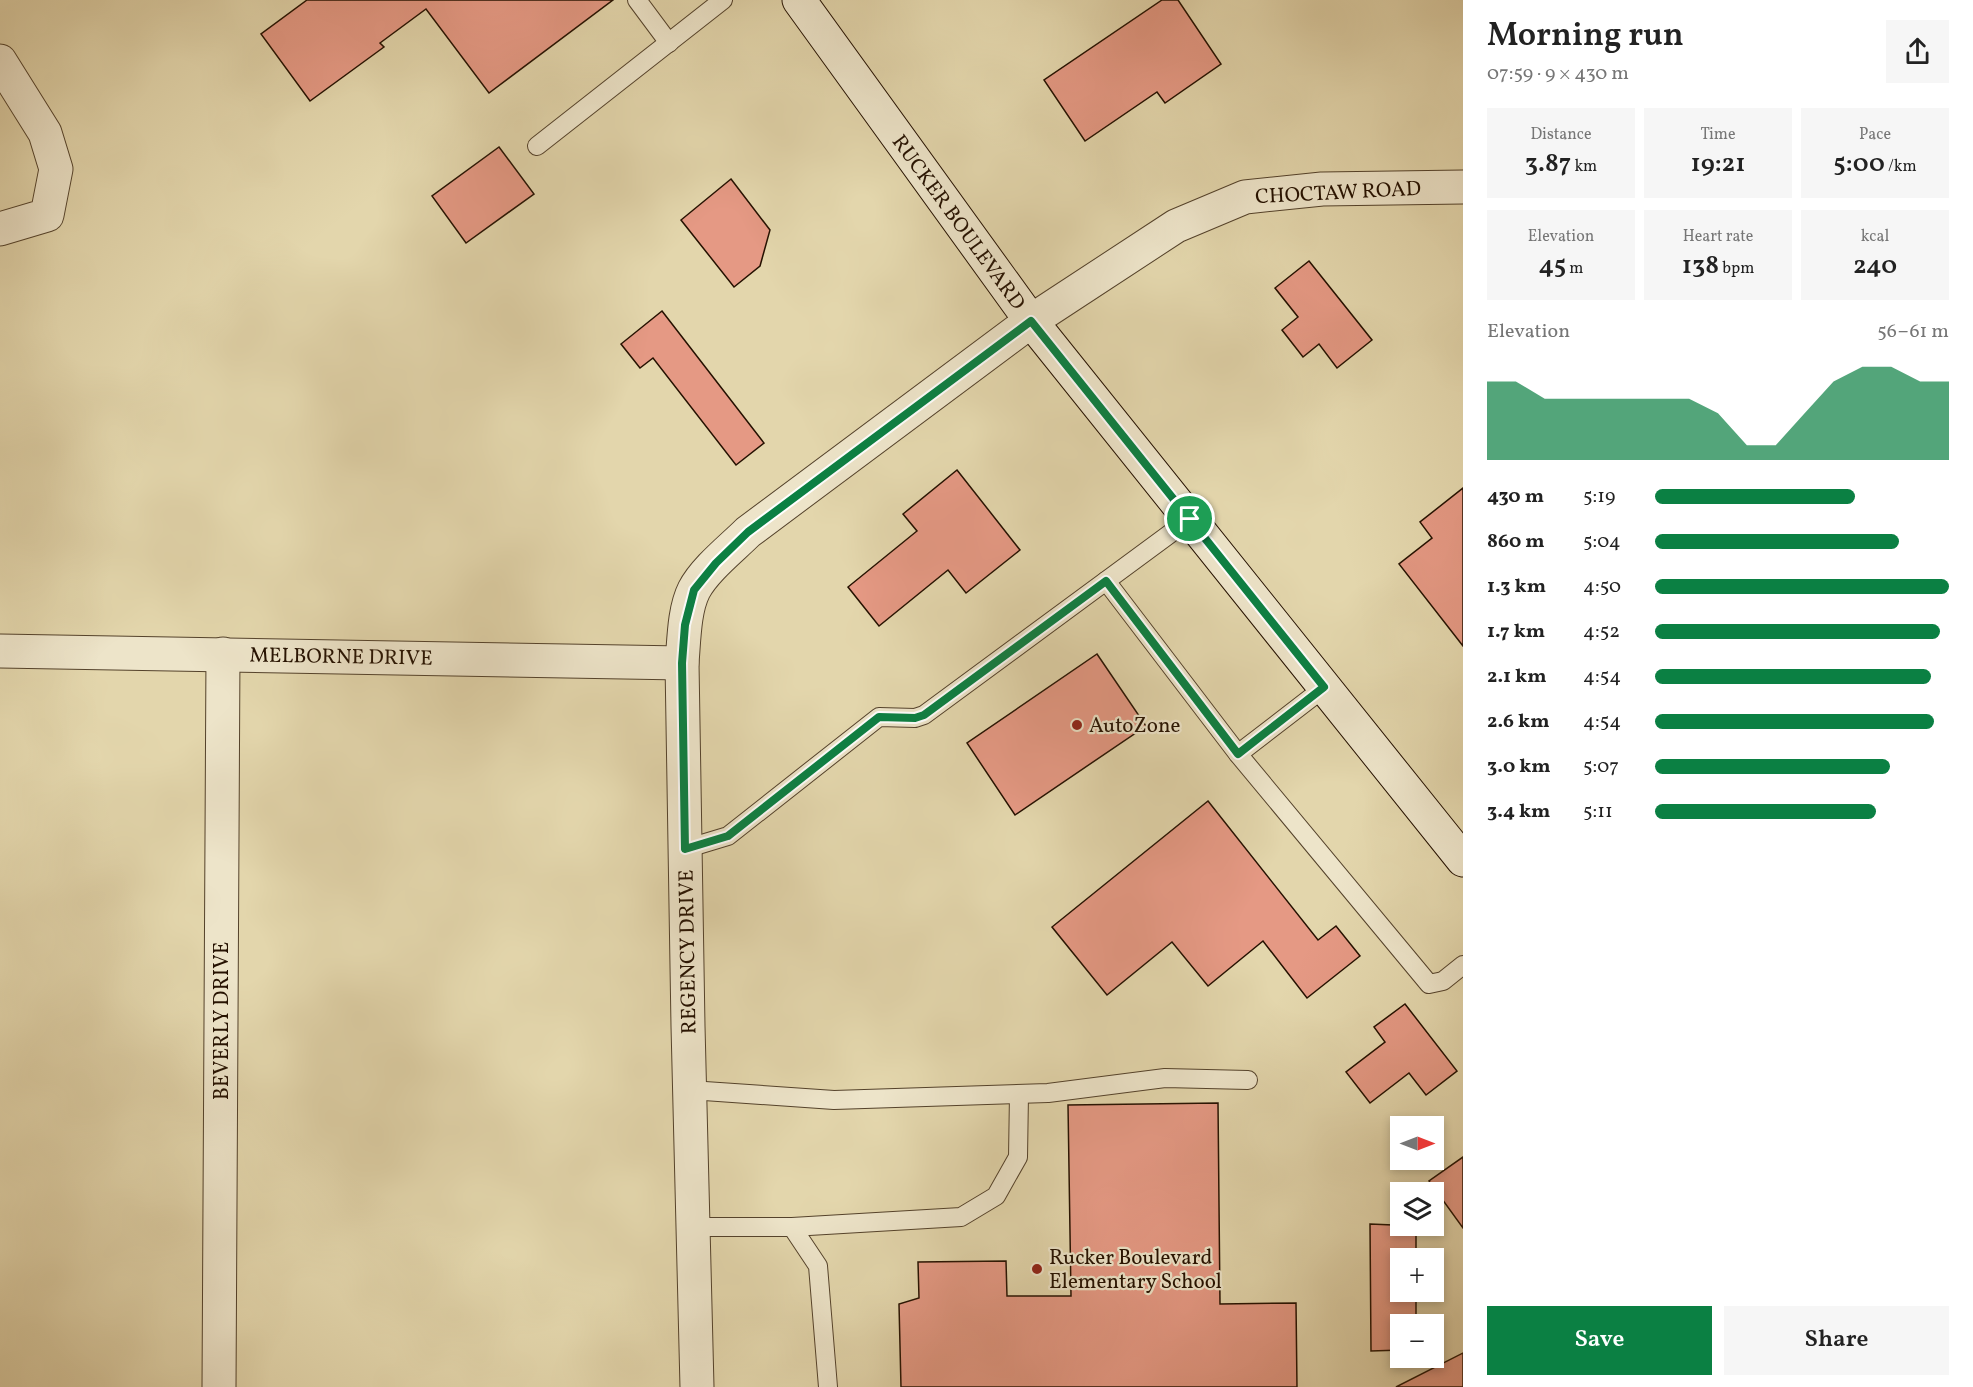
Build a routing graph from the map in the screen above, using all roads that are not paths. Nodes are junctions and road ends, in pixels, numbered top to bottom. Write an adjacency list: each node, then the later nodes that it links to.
1 (637, 0): 4 (lane)
2 (723, 0): 4 (lane)
3 (799, 0): 9 (street, RUCKER BOULEVARD)
4 (669, 42): 6 (lane)
5 (0, 61): 8 (street)
6 (537, 146)
7 (1463, 187): 9 (street, CHOCTAW ROAD)
8 (0, 229)
9 (1031, 321): 10 (street, RUCKER BOULEVARD); 14 (street, REGENCY DRIVE)
10 (1190, 519): 11 (lane); 15 (street, RUCKER BOULEVARD)
11 (1106, 581): 16 (lane); 17 (lane)
12 (0, 651): 13 (street, MELBORNE DRIVE)
13 (223, 654): 14 (street, MELBORNE DRIVE); 25 (street, BEVERLY DRIVE)
14 (682, 663): 17 (street, REGENCY DRIVE)
15 (1324, 687): 16 (lane); 18 (street, RUCKER BOULEVARD)
16 (1238, 754): 19 (lane)
17 (685, 849): 21 (street, REGENCY DRIVE)
18 (1463, 860)
19 (1463, 965)
20 (1248, 1080): 22 (lane)
21 (690, 1090): 22 (lane); 23 (street, REGENCY DRIVE)
22 (1019, 1094): 24 (lane)
23 (693, 1227): 24 (lane); 26 (street, REGENCY DRIVE)
24 (792, 1227): 27 (lane)
25 (219, 1387)
26 (698, 1387)
27 (828, 1387)

